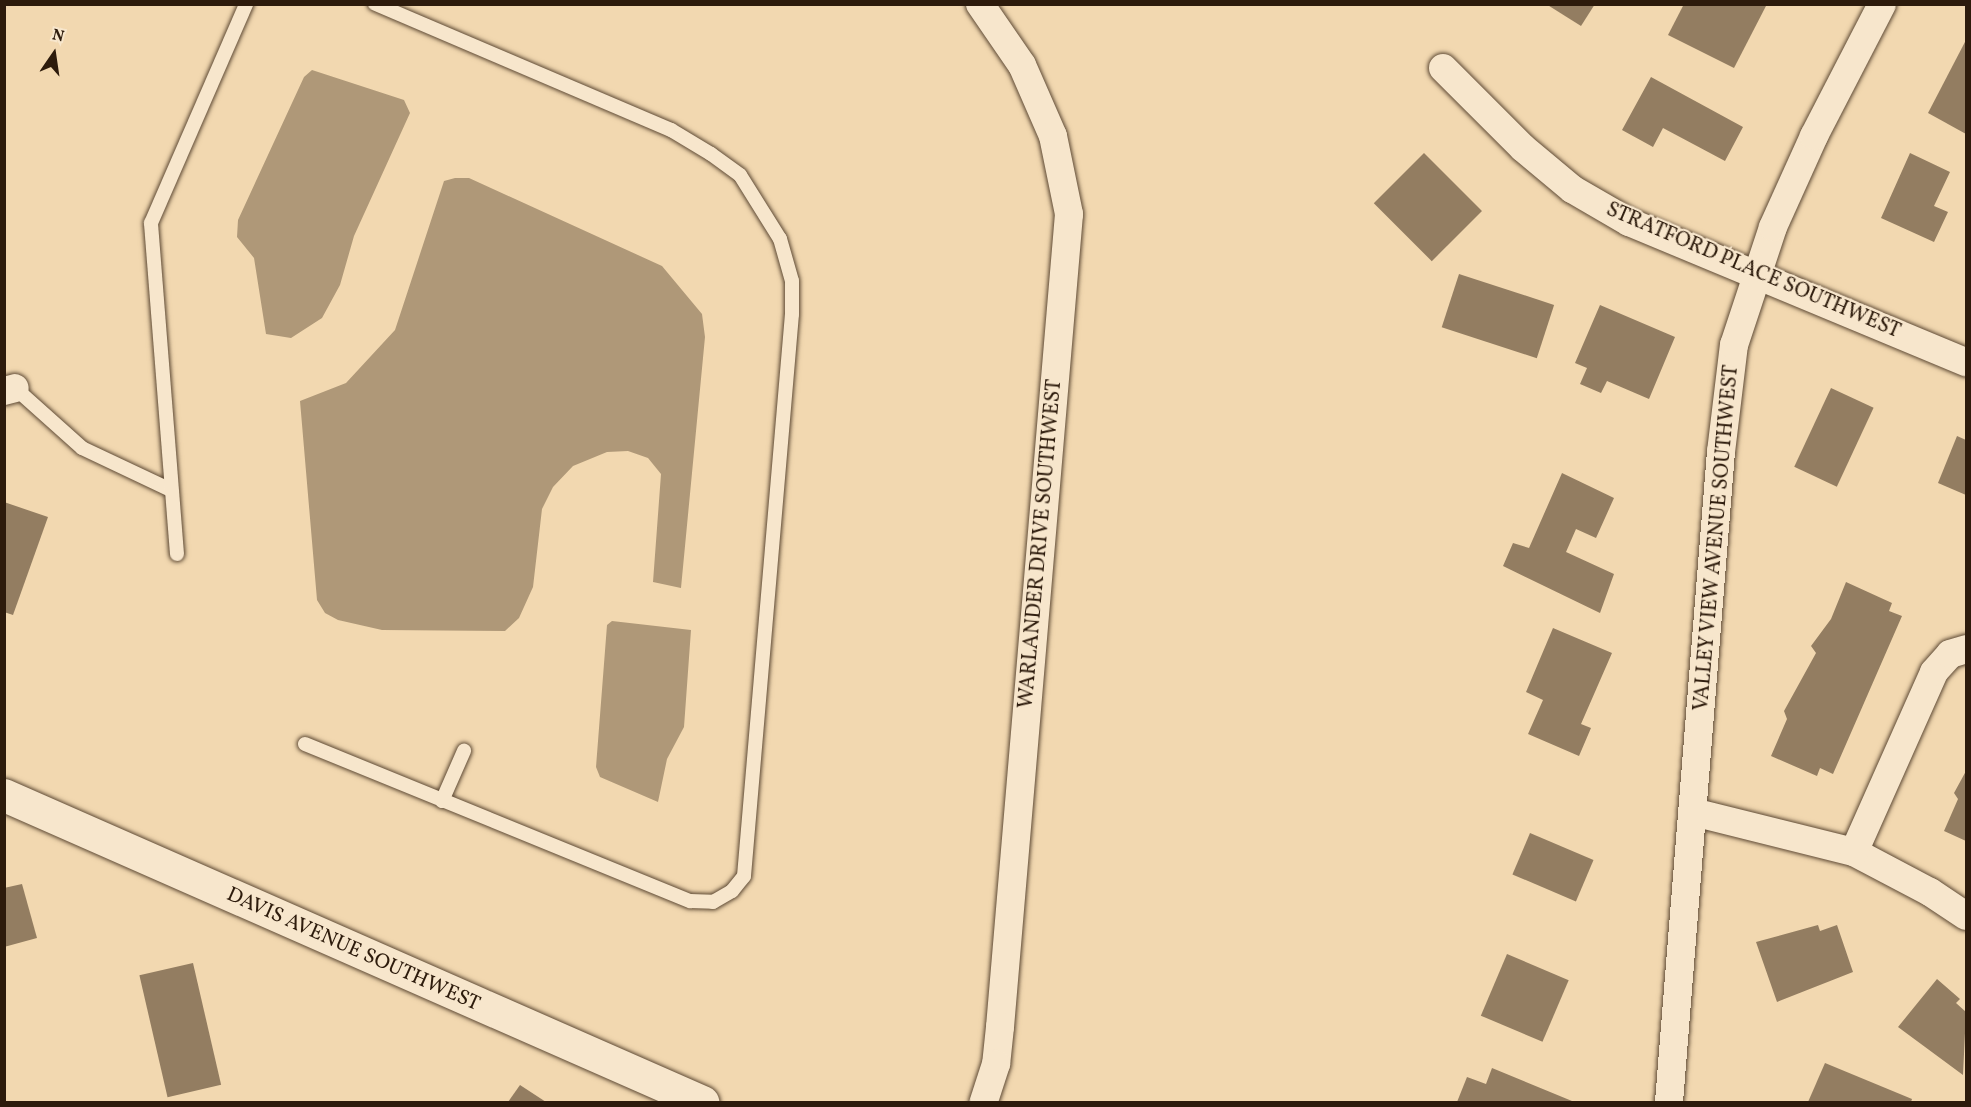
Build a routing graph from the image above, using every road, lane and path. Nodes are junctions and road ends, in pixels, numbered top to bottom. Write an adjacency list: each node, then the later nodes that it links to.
1 (246, 4): 9 (lane)
2 (375, 4): 15 (lane)
3 (980, 4): 20 (street, WARLANDER DRIVE SOUTHWEST)
4 (1882, 4): 6 (street, VALLEY VIEW AVENUE SOUTHWEST)
5 (1443, 68): 6 (street, STRATFORD PLACE SOUTHWEST)
6 (1755, 272): 7 (street, STRATFORD PLACE SOUTHWEST); 16 (street, VALLEY VIEW AVENUE SOUTHWEST)
7 (1966, 362)
8 (10, 389): 9 (lane)
9 (171, 490): 10 (lane)
10 (177, 554)
11 (1966, 649): 17 (street)
12 (305, 744): 15 (lane)
13 (464, 751): 15 (lane)
14 (4, 795): 19 (street, DAVIS AVENUE SOUTHWEST)
15 (442, 801)
16 (1693, 812): 17 (street); 21 (street, VALLEY VIEW AVENUE SOUTHWEST)
17 (1854, 852): 18 (street)
18 (1966, 916)
19 (702, 1102)
20 (984, 1102)
21 (1669, 1102)

